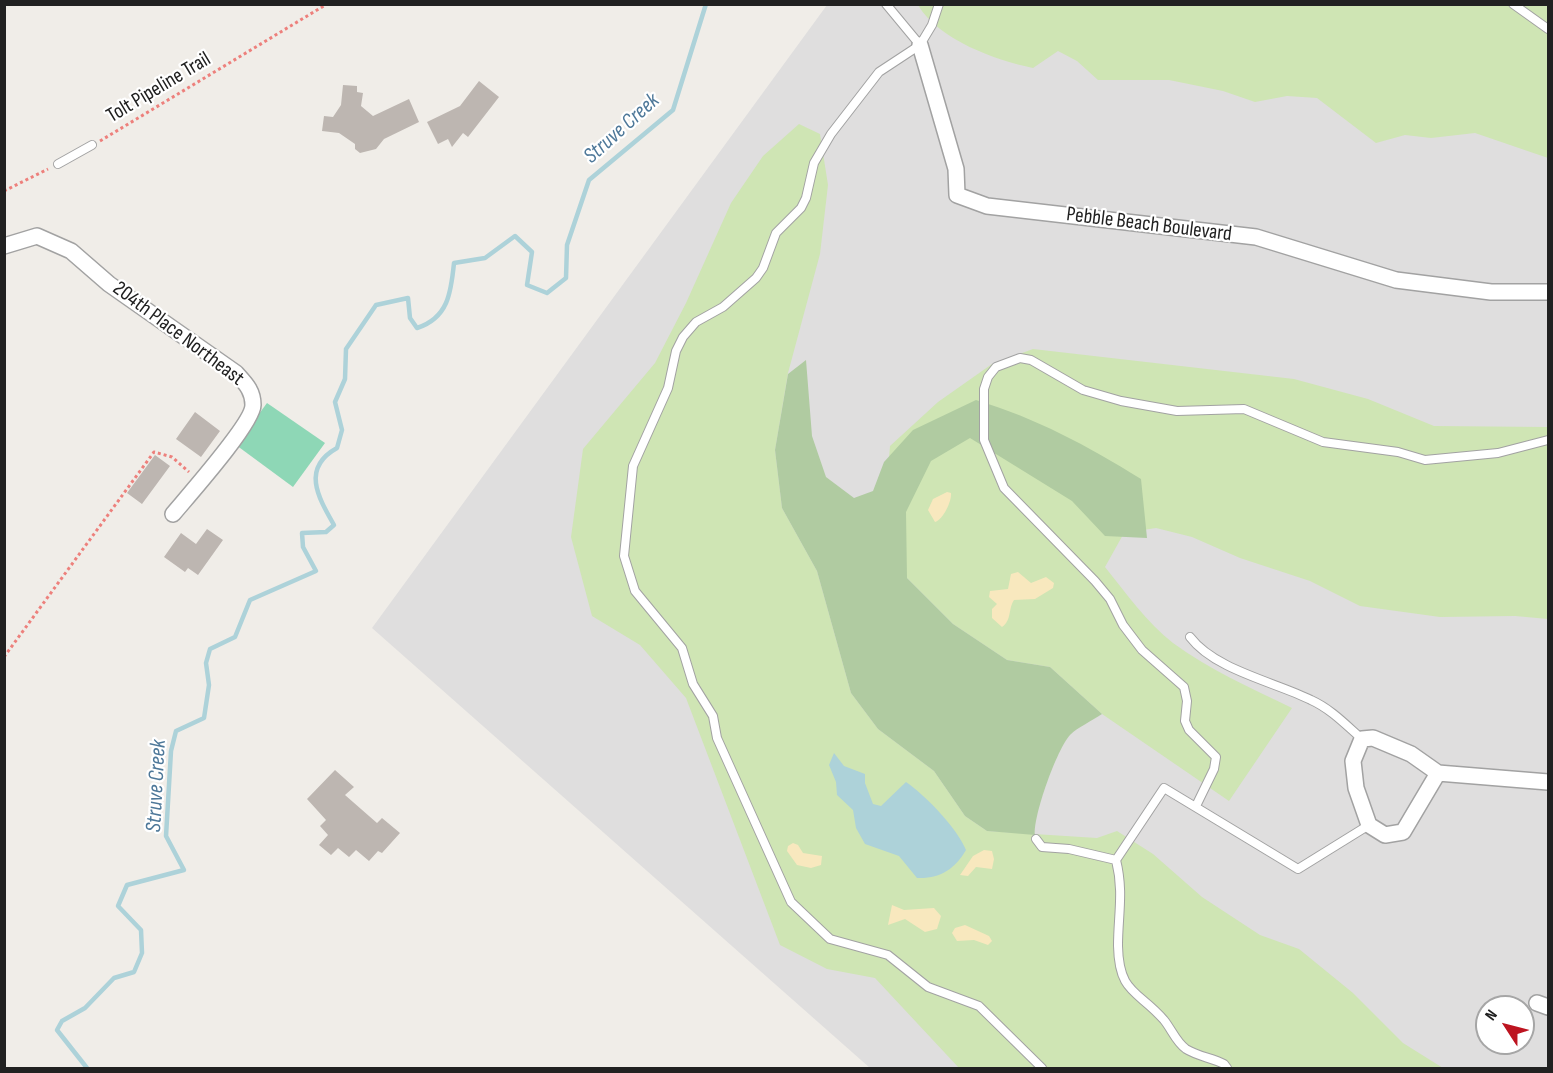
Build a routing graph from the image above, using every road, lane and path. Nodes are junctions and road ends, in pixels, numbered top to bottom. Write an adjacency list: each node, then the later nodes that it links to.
1 (327, 4): 7 (path, Tolt Pipeline Trail)
2 (886, 4): 6 (lane)
3 (939, 4): 6 (lane)
4 (1513, 4): 5 (lane)
5 (1548, 29)
6 (920, 45): 11 (street, Pebble Beach Boulevard); 24 (lane)
7 (92, 145): 8 (lane)
8 (58, 164): 9 (path)
9 (4, 191)
10 (4, 246): 13 (street, 204th Place Northeast)
11 (1548, 292)
12 (1548, 440): 20 (lane)
13 (200, 481): 14 (street, 204th Place Northeast); 16 (path)
14 (174, 514)
15 (1190, 637): 17 (lane)
16 (4, 657)
17 (1362, 739): 18 (street); 21 (street)
18 (1437, 773): 19 (street); 21 (street)
19 (1548, 782)
20 (1196, 806): 21 (lane); 23 (lane)
21 (1369, 825)
22 (1036, 839): 23 (lane)
23 (1116, 860): 25 (lane)
24 (1042, 1068)
25 (1227, 1068)

